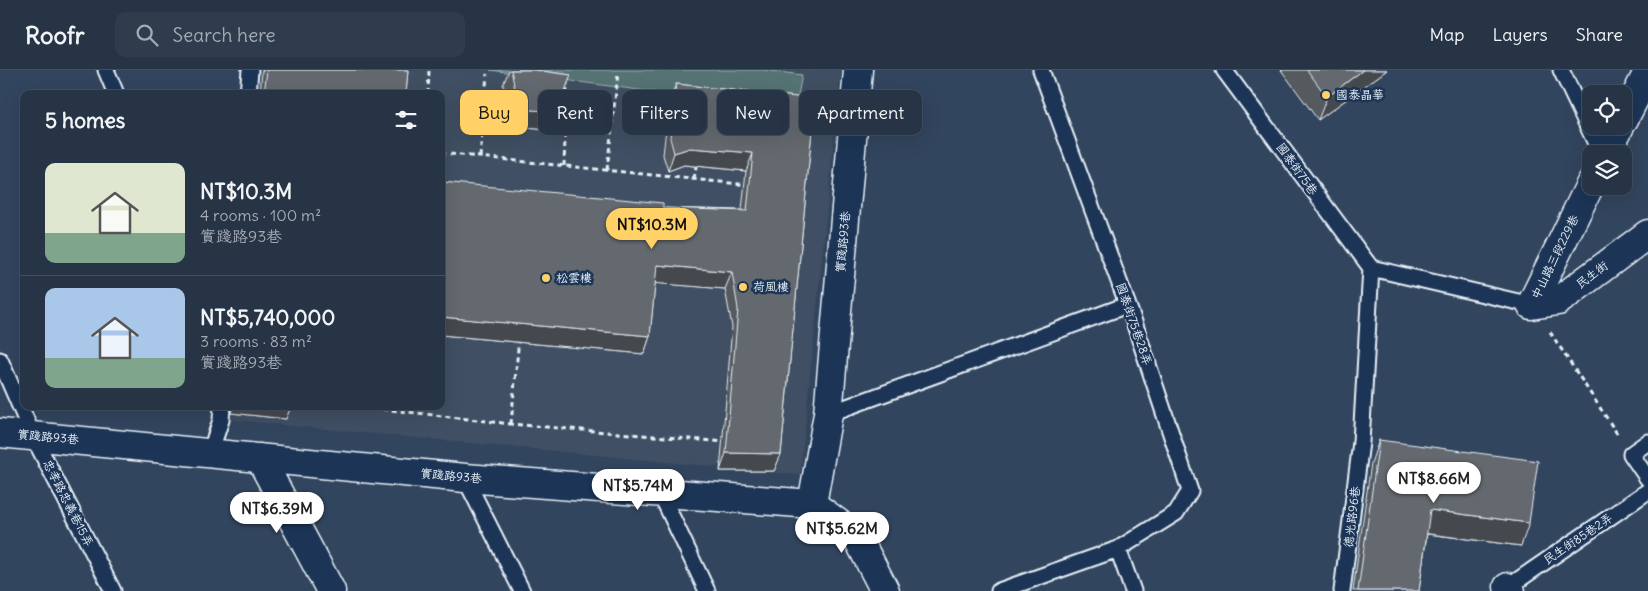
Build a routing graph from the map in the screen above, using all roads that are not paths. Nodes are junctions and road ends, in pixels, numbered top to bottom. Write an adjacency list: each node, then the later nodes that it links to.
1 (106, 70): 8 (lane)
2 (250, 70): 9 (lane)
3 (858, 70): 21 (street, 實踐路93巷)
4 (1042, 70): 15 (lane, 國泰街75巷28弄)
5 (1224, 70): 14 (lane, 國泰街75巷)
6 (1561, 70): 11 (lane)
7 (1648, 72): 10 (street)
8 (114, 90)
9 (248, 90)
10 (1632, 103)
11 (1597, 145)
12 (1585, 195): 16 (street, 中山路三段229巷)
13 (1648, 234): 16 (street, 民生街)
14 (1370, 268): 16 (lane); 41 (lane, 德光路96巷)
15 (1127, 305): 21 (lane); 32 (lane, 國泰街75巷28弄)
16 (1531, 305)
17 (0, 360): 18 (lane, 忠孝路忠義巷15弄)
18 (20, 406)
19 (22, 410): 23 (lane, 忠孝路忠義巷15弄)
20 (222, 410): 25 (lane)
21 (828, 414): 31 (street, 實踐路93巷)
22 (0, 433): 23 (street, 實踐路93巷)
23 (33, 436): 25 (street, 實踐路93巷); 34 (lane, 忠孝路忠義巷15弄)
24 (1648, 442): 28 (lane)
25 (210, 453): 26 (street, 實踐路93巷)
26 (260, 458): 27 (street, 實踐路93巷); 35 (street)
27 (465, 478): 30 (street, 實踐路93巷); 36 (lane)
28 (1648, 479)
29 (1648, 491): 33 (lane, 民生街85巷2弄)
30 (660, 492): 31 (street, 實踐路93巷); 37 (lane)
31 (812, 504): 38 (street)
32 (1118, 549): 39 (lane, 國泰街75巷28弄); 40 (lane)
33 (1510, 589)
34 (113, 591)
35 (331, 591)
36 (522, 591)
37 (707, 591)
38 (885, 591)
39 (999, 591)
40 (1133, 591)
41 (1342, 591)

